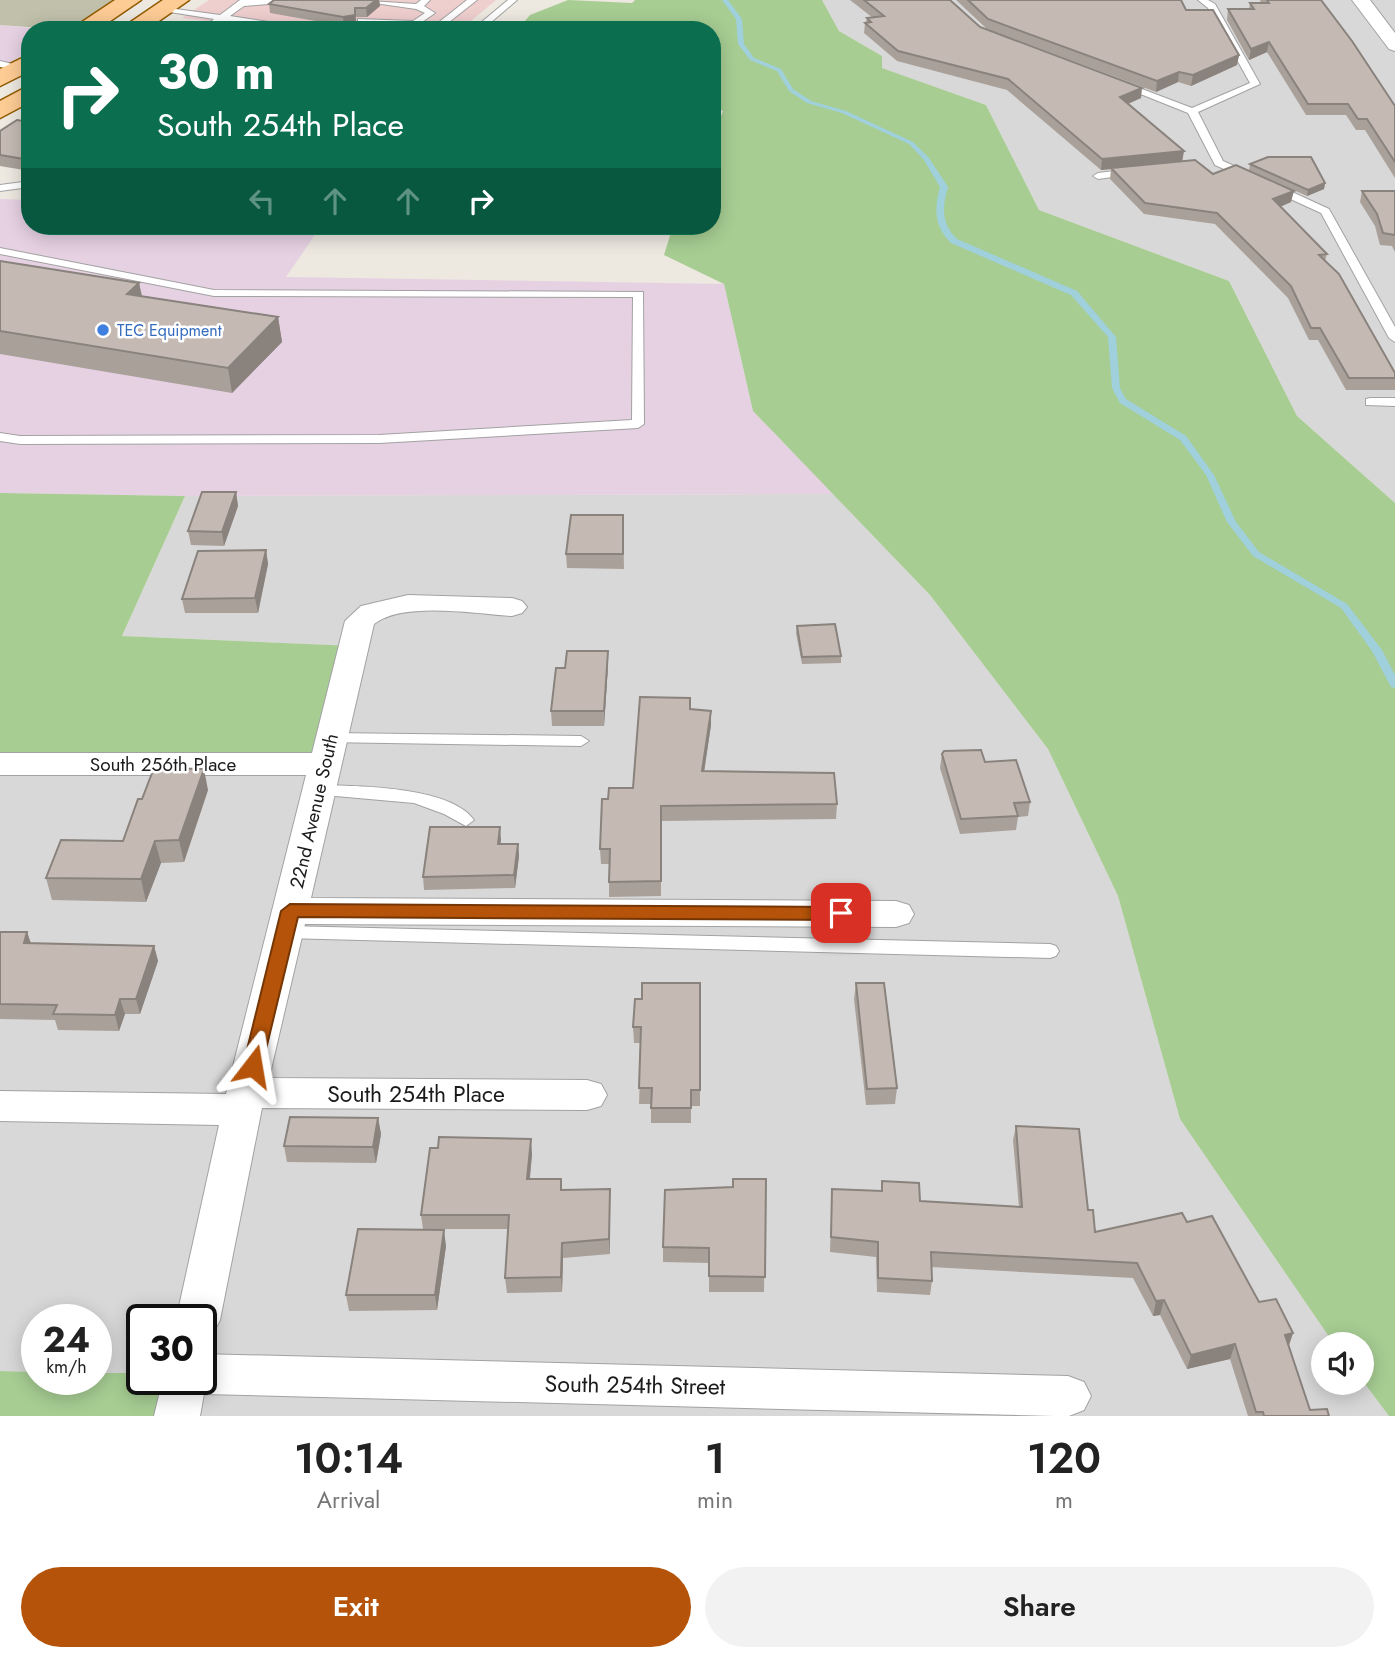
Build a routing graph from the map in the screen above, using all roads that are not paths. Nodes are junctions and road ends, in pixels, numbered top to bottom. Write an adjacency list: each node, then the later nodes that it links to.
1 (130, 0): 13 (main road)
2 (358, 0): 9 (lane)
3 (426, 0): 9 (lane)
4 (472, 0): 18 (lane)
5 (513, 0): 19 (lane)
6 (1202, 0): 24 (lane)
7 (1361, 0): 20 (street)
8 (244, 3): 11 (lane); 12 (lane)
9 (412, 4): 17 (lane)
10 (170, 5): 12 (lane); 14 (main road)
11 (277, 5)
12 (223, 18): 15 (lane); 16 (lane)
13 (96, 21)
14 (144, 21)
15 (218, 21)
16 (247, 21)
17 (419, 21)
18 (445, 21)
19 (487, 21)
20 (1395, 45)
21 (1114, 82): 24 (lane)
22 (21, 98): 23 (main road)
23 (0, 111)
24 (1192, 111): 25 (lane)
25 (1219, 163): 26 (lane); 29 (lane)
26 (1206, 164)
27 (1139, 171): 28 (lane)
28 (1098, 176)
29 (1255, 179)
30 (1266, 184): 34 (lane)
31 (21, 185): 32 (lane)
32 (0, 188)
33 (0, 251): 37 (lane)
34 (1395, 338)
35 (1370, 402): 36 (lane)
36 (1395, 402)
37 (0, 437)
38 (512, 607): 41 (street, 22nd Avenue South)
39 (581, 741): 41 (lane)
40 (0, 764): 41 (street, South 256th Place)
41 (325, 764): 42 (lane); 44 (street, 22nd Avenue South)
42 (466, 820)
43 (896, 914): 44 (street)
44 (287, 921): 45 (lane); 47 (street, 22nd Avenue South)
45 (1050, 951)
46 (587, 1096): 47 (street, South 254th Place)
47 (244, 1102): 48 (street, South 254th Place); 49 (street, 22nd Avenue South)
48 (0, 1106)
49 (201, 1304)
50 (217, 1374): 52 (street, South 254th Street)
51 (182, 1395): 53 (street)
52 (1068, 1395)
53 (177, 1416)

